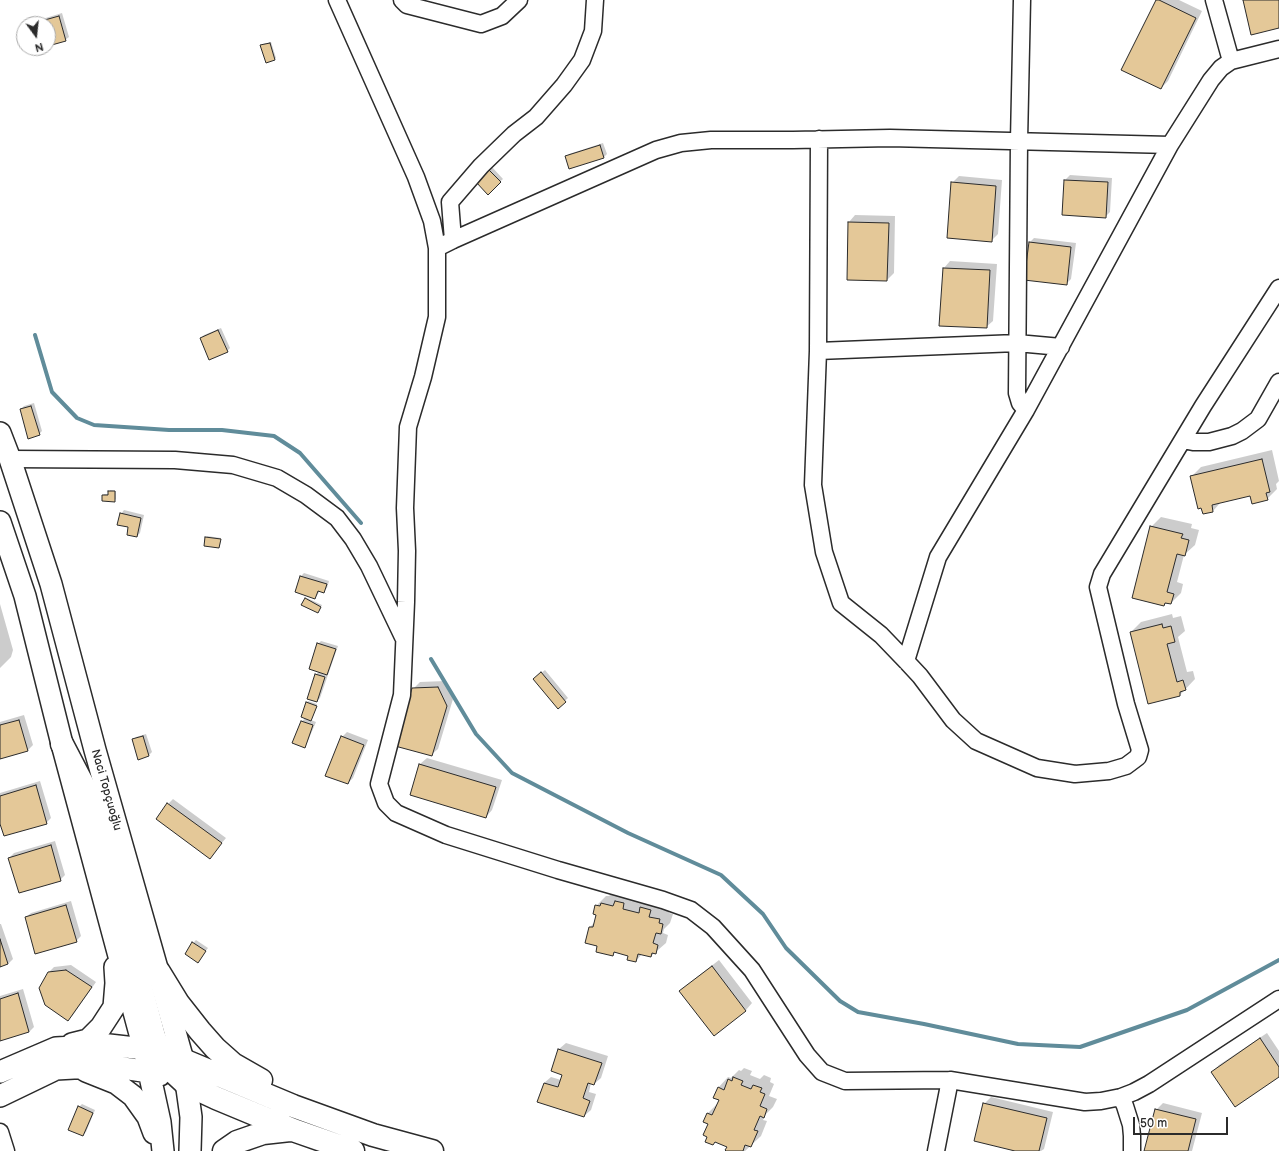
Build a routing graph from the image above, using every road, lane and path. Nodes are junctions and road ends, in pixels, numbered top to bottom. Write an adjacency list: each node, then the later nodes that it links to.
1 (337, 0): 13 (street)
2 (402, 0): 3 (street)
3 (519, 0)
4 (595, 0): 12 (street)
5 (1022, 0): 10 (street)
6 (1214, 0): 8 (street)
7 (1279, 49): 8 (street)
8 (1231, 61): 11 (street)
9 (819, 140): 10 (street); 12 (street); 17 (street)
10 (1019, 141): 11 (street); 15 (street)
11 (1170, 145): 16 (street)
12 (453, 240): 13 (street)
13 (437, 248): 24 (street)
14 (1279, 288): 21 (street)
15 (1017, 343): 16 (street); 17 (street); 19 (street)
16 (1061, 347): 19 (street)
17 (818, 351): 25 (street)
18 (1279, 382): 21 (street)
19 (1026, 410): 25 (street)
20 (0, 433): 22 (main road, Naci Topçuoğlu)
21 (1183, 440): 25 (street)
22 (10, 459): 24 (street); 28 (main road, Naci Topçuoğlu)
23 (2, 529): 26 (main road, Naci Topçuoğlu)
24 (404, 640): 34 (street)
25 (906, 661)
26 (62, 744): 27 (main road, Naci Topçuoğlu); 31 (highway)
27 (114, 936): 30 (main road); 31 (main road, Naci Topçuoğlu)
28 (159, 972): 31 (main road, Naci Topçuoğlu); 38 (highway)
29 (1279, 999): 37 (street)
30 (56, 1048): 31 (main road); 33 (main road)
31 (159, 1059): 32 (main road); 35 (highway); 38 (highway); 42 (main road, Naci Topçuoğlu)
32 (56, 1069): 36 (main road); 42 (main road)
33 (0, 1072)
34 (950, 1080): 37 (street); 47 (street)
35 (186, 1084): 39 (highway); 43 (main road)
36 (0, 1096)
37 (1121, 1097): 48 (street)
38 (293, 1106): 46 (highway)
39 (293, 1130): 44 (highway); 45 (highway)
40 (0, 1132): 41 (street)
41 (6, 1151)
42 (162, 1151)
43 (190, 1151)
44 (224, 1151)
45 (353, 1151)
46 (432, 1151)
47 (936, 1151)
48 (1132, 1151)

